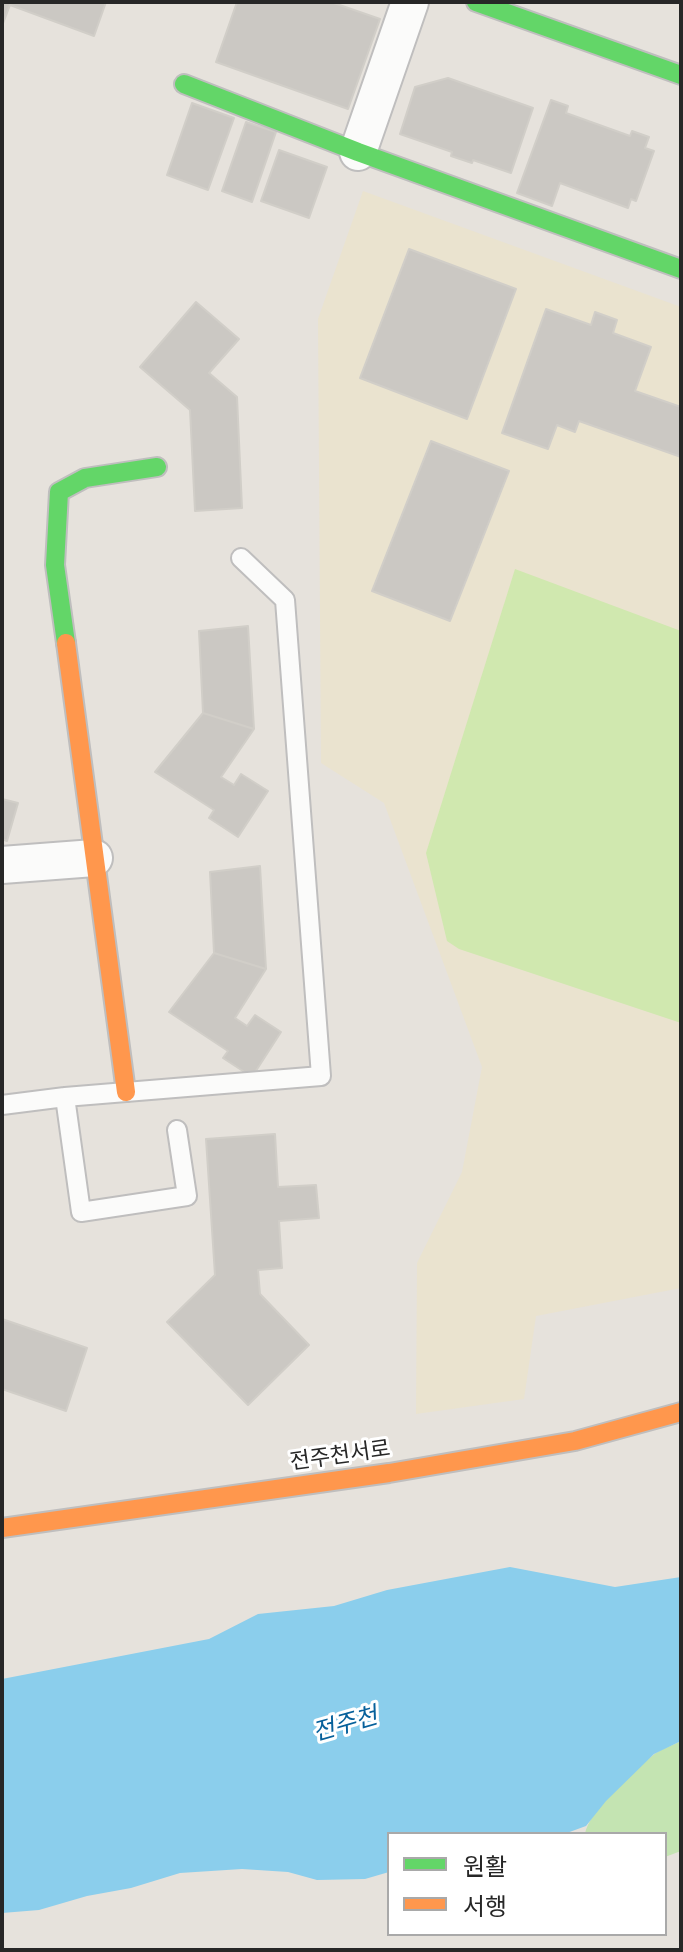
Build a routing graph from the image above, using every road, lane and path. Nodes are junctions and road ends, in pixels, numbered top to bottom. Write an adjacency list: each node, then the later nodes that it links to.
1 (410, 2): 5 (street)
2 (476, 2): 3 (street)
3 (681, 75)
4 (184, 84): 5 (street)
5 (358, 152): 6 (street)
6 (681, 269)
7 (157, 467): 9 (street)
8 (241, 558): 11 (lane)
9 (94, 858): 10 (street); 11 (street)
10 (2, 865)
11 (126, 1092): 12 (lane)
12 (65, 1097): 13 (lane); 14 (lane)
13 (2, 1105)
14 (177, 1130)
15 (681, 1412): 16 (street, 전주천서로)
16 (2, 1528)

